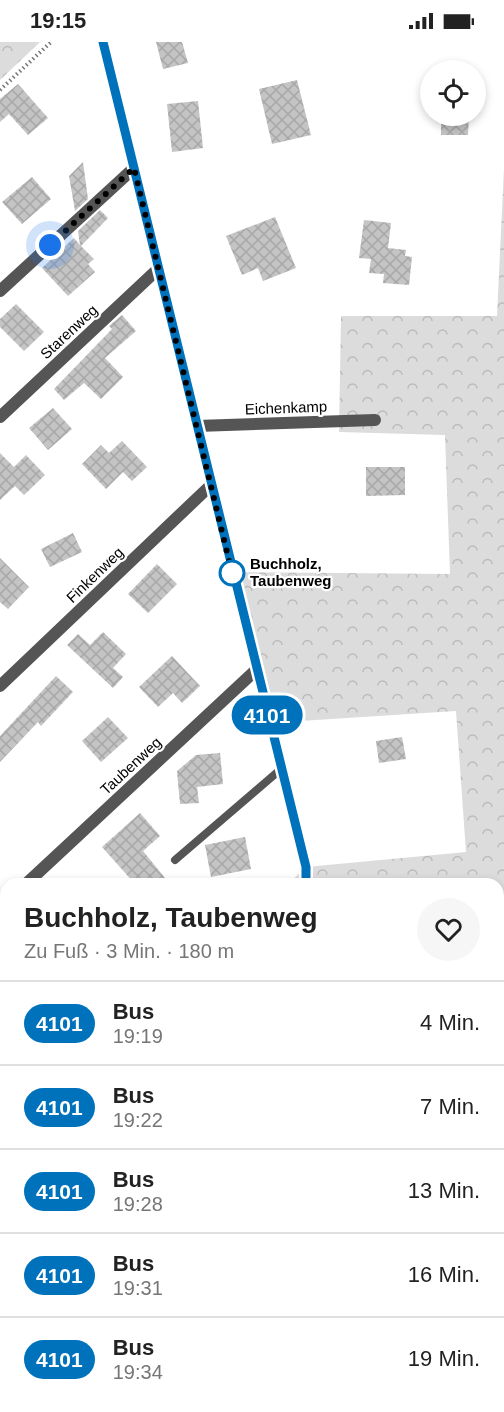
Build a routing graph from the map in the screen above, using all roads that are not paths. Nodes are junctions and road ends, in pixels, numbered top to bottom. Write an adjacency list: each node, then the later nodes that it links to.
1 (103, 42): 2 (street)
2 (134, 168): 3 (street); 4 (street)
3 (158, 269): 5 (street, Starenweg); 7 (street)
4 (0, 291)
5 (0, 417)
6 (375, 420): 7 (street, Eichenkamp)
7 (197, 426): 8 (street)
8 (211, 485): 9 (street); 10 (street, Finkenweg)
9 (256, 670): 11 (street); 13 (street, Taubenweg)
10 (0, 686)
11 (281, 769): 12 (lane); 14 (street)
12 (175, 860)
13 (32, 878)
14 (306, 878)

